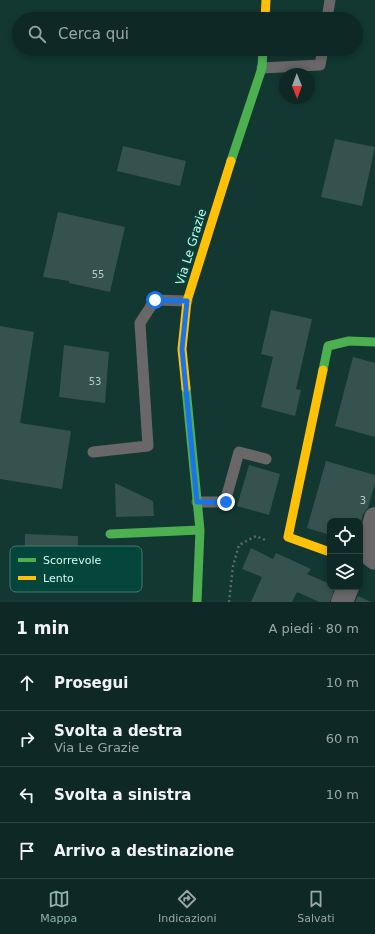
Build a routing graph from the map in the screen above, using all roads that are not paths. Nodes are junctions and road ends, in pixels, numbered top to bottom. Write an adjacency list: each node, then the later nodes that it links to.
1 (266, 0): 3 (main road)
2 (330, 0): 4 (lane)
3 (265, 12)
4 (328, 12)
5 (263, 56): 7 (main road, Via Le Grazie)
6 (322, 56): 7 (lane)
7 (262, 68): 8 (main road, Via Le Grazie)
8 (187, 301): 10 (lane); 12 (main road, Via Le Grazie)
9 (375, 342): 16 (main road)
10 (93, 452)
11 (266, 459): 12 (lane)
12 (197, 502): 14 (main road, Via Le Grazie)
13 (375, 518): 17 (street)
14 (200, 530): 15 (main road); 19 (main road, Via Le Grazie)
15 (110, 534)
16 (327, 551)
17 (368, 560)
18 (347, 590): 20 (street)
19 (197, 602)
20 (342, 602)

